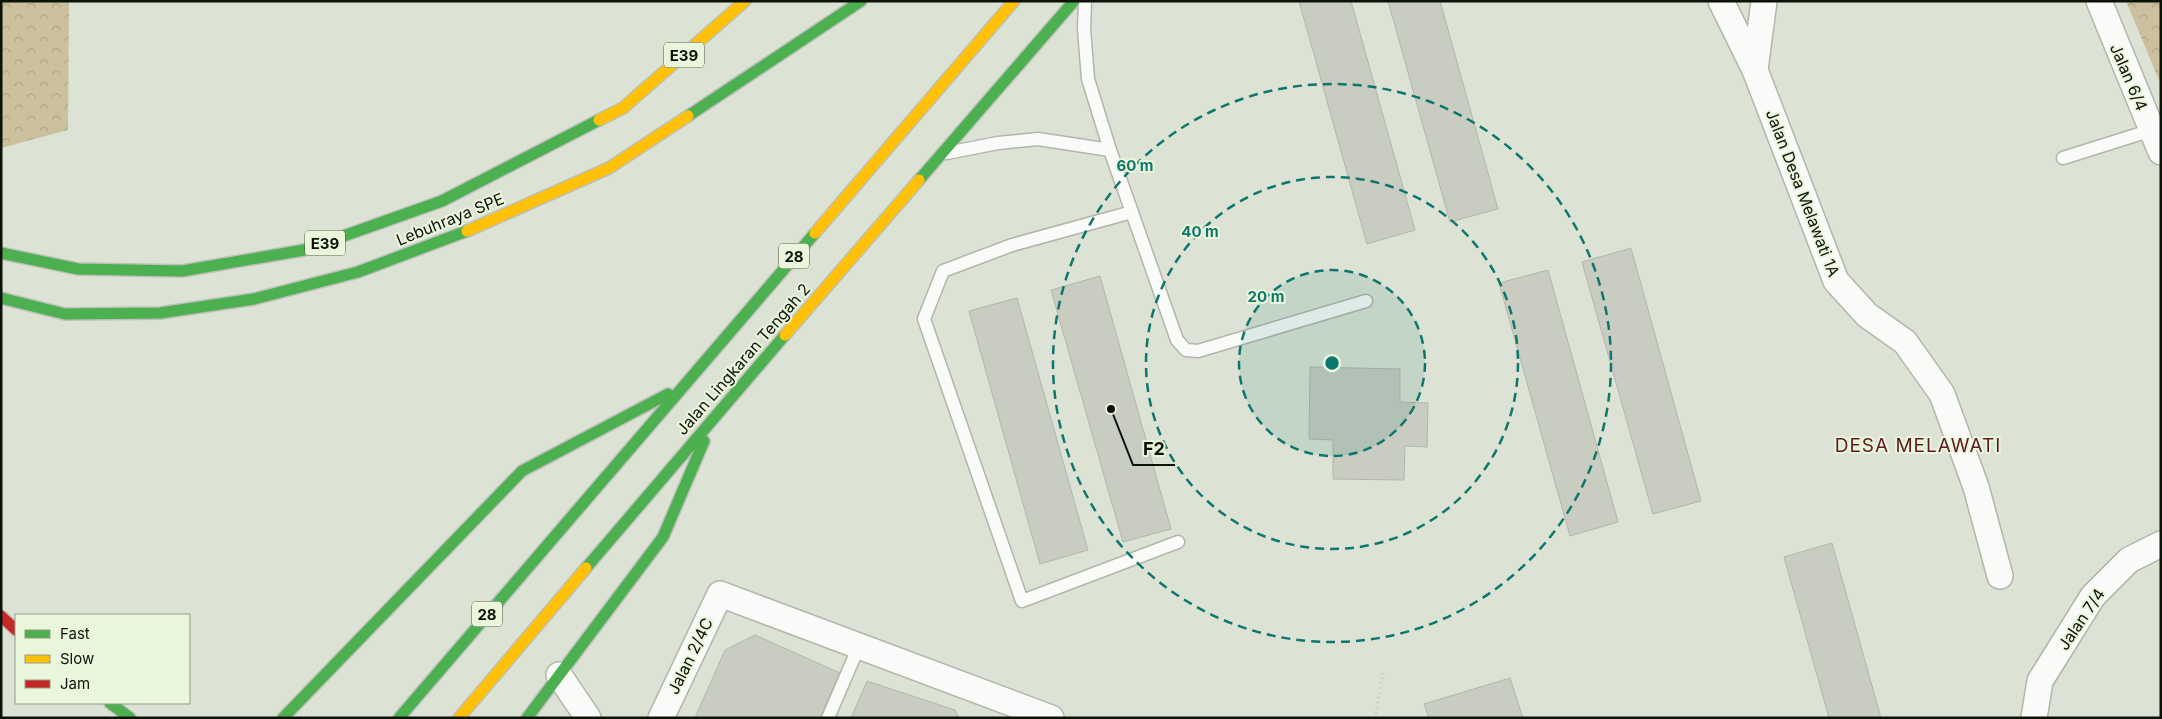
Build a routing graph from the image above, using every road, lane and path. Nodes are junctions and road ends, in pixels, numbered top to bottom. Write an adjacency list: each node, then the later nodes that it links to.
1 (745, 1): 17 (highway, Lebuhraya SPE / E39)
2 (850, 1): 10 (highway)
3 (861, 1): 10 (highway, Lebuhraya SPE / E39)
4 (1014, 1): 20 (highway, Jalan Lingkaran Tengah 2 / 28)
5 (1074, 1): 14 (highway, Jalan Lingkaran Tengah 2)
6 (1085, 1): 13 (lane)
7 (1722, 1): 11 (street)
8 (1764, 1): 11 (street, Jalan Desa Melawati 1A)
9 (2099, 1): 12 (street, Jalan 6/4)
10 (831, 22): 18 (highway, Lebuhraya SPE / E39)
11 (1755, 70): 24 (street, Jalan Desa Melawati 1A)
12 (2156, 141): 15 (lane)
13 (1110, 150): 14 (lane); 16 (lane)
14 (940, 155): 21 (highway, Jalan Lingkaran Tengah 2)
15 (2063, 158)
16 (1132, 212): 19 (lane); 22 (lane)
17 (1, 253)
18 (1, 298)
19 (1366, 301)
20 (680, 388): 33 (highway); 34 (highway, Jalan Lingkaran Tengah 2 / 28)
21 (714, 417): 29 (highway); 35 (highway, Jalan Lingkaran Tengah 2)
22 (1178, 542)
23 (2161, 544): 42 (street, Jalan 7/4)
24 (2000, 576)
25 (1, 616): 26 (highway)
26 (15, 629)
27 (859, 646): 31 (street); 38 (street, Jalan 2/4C); 39 (lane)
28 (1383, 673): 41 (path)
29 (559, 675): 36 (highway); 37 (street)
30 (111, 704): 32 (highway)
31 (1021, 712): 40 (street)
32 (130, 718)
33 (283, 718)
34 (399, 718)
35 (459, 718)
36 (527, 718)
37 (588, 718)
38 (661, 718)
39 (828, 718)
40 (1051, 718)
41 (1375, 718)
42 (2034, 718)

